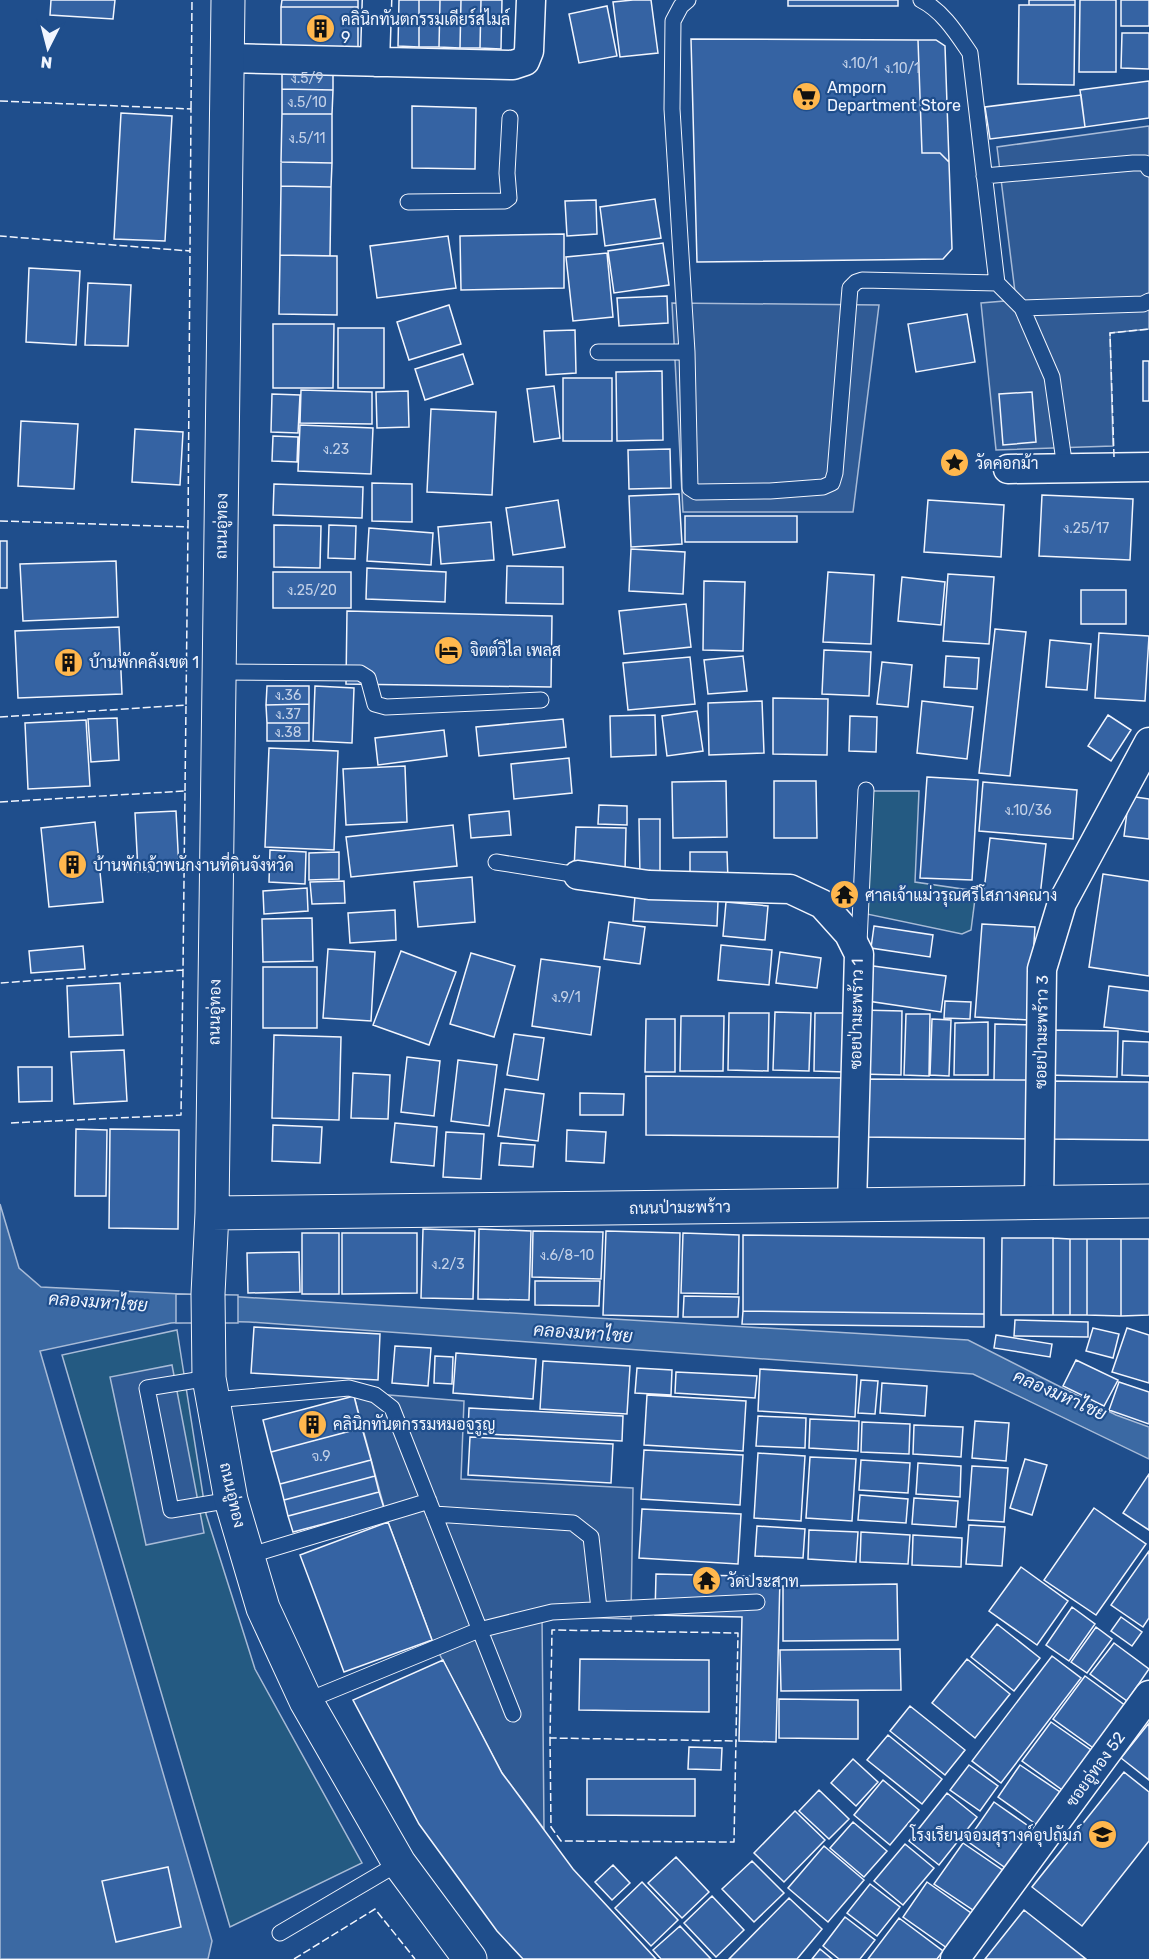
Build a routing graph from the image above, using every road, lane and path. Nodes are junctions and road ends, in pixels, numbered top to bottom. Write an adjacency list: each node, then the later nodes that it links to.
1 (228, 0): 6 (main road, ถนนอู่ทอง)
2 (378, 0): 7 (street)
3 (531, 0): 7 (street)
4 (688, 0): 16 (lane)
5 (921, 0): 10 (lane)
6 (228, 58): 7 (street); 20 (main road, ถนนอู่ทอง)
7 (375, 62)
8 (510, 118): 11 (lane)
9 (1149, 169): 10 (lane)
10 (984, 176): 12 (lane)
11 (408, 202)
12 (997, 283): 14 (lane); 16 (lane)
13 (1149, 301): 14 (lane)
14 (1022, 309): 18 (lane)
15 (598, 352): 16 (lane)
16 (687, 352)
17 (1149, 467): 18 (street)
18 (1065, 468): 19 (street)
19 (1008, 469)
20 (219, 672): 21 (lane); 30 (main road, ถนนอู่ทอง)
21 (541, 700)
22 (1149, 742): 28 (street, ซอยป่ามะพร้าว 3)
23 (866, 790): 26 (lane)
24 (496, 862): 25 (lane)
25 (578, 874): 26 (street, ซอยป่ามะพร้าว 1)
26 (859, 954): 29 (street, ซอยป่ามะพร้าว 1)
27 (1149, 1201): 28 (main road, ถนนป่ามะพร้าว)
28 (1039, 1203): 29 (main road, ถนนป่ามะพร้าว)
29 (852, 1205): 30 (main road, ถนนป่ามะพร้าว)
30 (212, 1213): 31 (main road, ถนนอู่ทอง)
31 (211, 1389): 32 (main road, ถนนอู่ทอง); 32 (lane); 33 (lane)
32 (231, 1500): 34 (main road, ถนนอู่ทอง)
33 (432, 1508): 34 (lane); 36 (lane); 37 (lane)
34 (248, 1556): 39 (main road, ถนนอู่ทอง)
35 (757, 1602): 36 (lane)
36 (599, 1609): 37 (lane)
37 (479, 1630): 39 (lane); 40 (lane)
38 (1149, 1695): 44 (street, ซอยอู่ทอง 52)
39 (306, 1701): 41 (main road, ถนนอู่ทอง)
40 (513, 1714)
41 (399, 1863): 42 (lane); 43 (main road, ถนนอู่ทอง)
42 (280, 1933)
43 (470, 1959)
44 (955, 1959)

